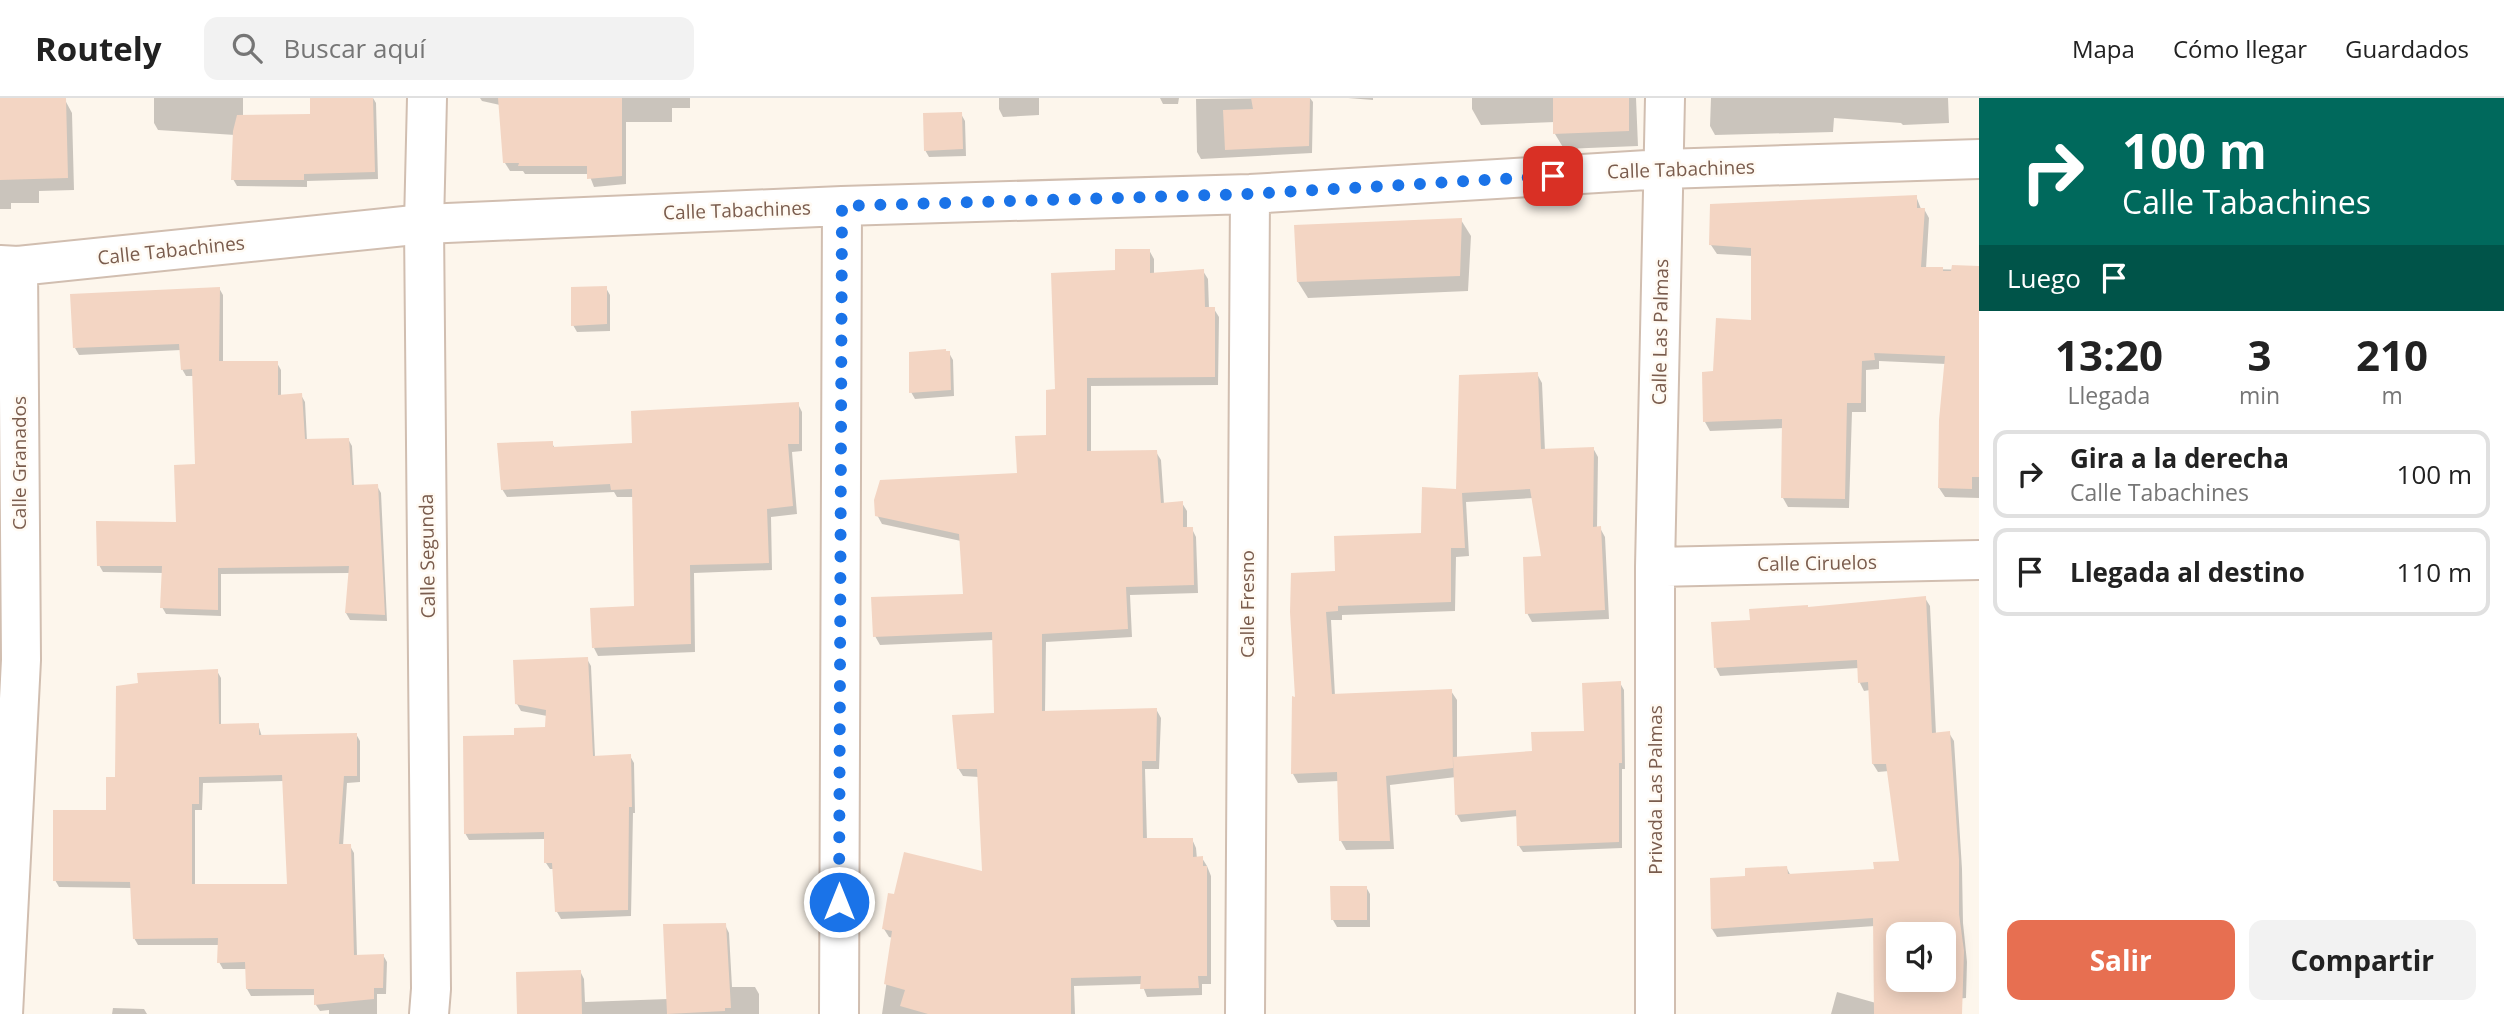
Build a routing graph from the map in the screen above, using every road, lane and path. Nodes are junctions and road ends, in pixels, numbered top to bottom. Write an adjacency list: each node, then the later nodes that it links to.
1 (427, 98): 7 (street, Calle Segunda)
2 (1665, 98): 4 (street, Calle Las Palmas)
3 (1979, 159): 4 (street, Calle Tabachines)
4 (1664, 169): 5 (street, Calle Tabachines); 10 (street, Calle Las Palmas)
5 (1250, 194): 6 (street, Calle Tabachines); 15 (street, Calle Fresno)
6 (842, 206): 7 (street, Calle Tabachines); 14 (street)
7 (424, 224): 8 (street, Calle Tabachines); 13 (street, Calle Segunda)
8 (9, 265): 11 (street, Calle Granados)
9 (1979, 560): 10 (street, Calle Ciruelos)
10 (1655, 567): 16 (street, Privada Las Palmas)
11 (10, 660): 12 (street, Calle Granados)
12 (3, 1014)
13 (429, 1014)
14 (839, 1014)
15 (1245, 1014)
16 (1655, 1014)

